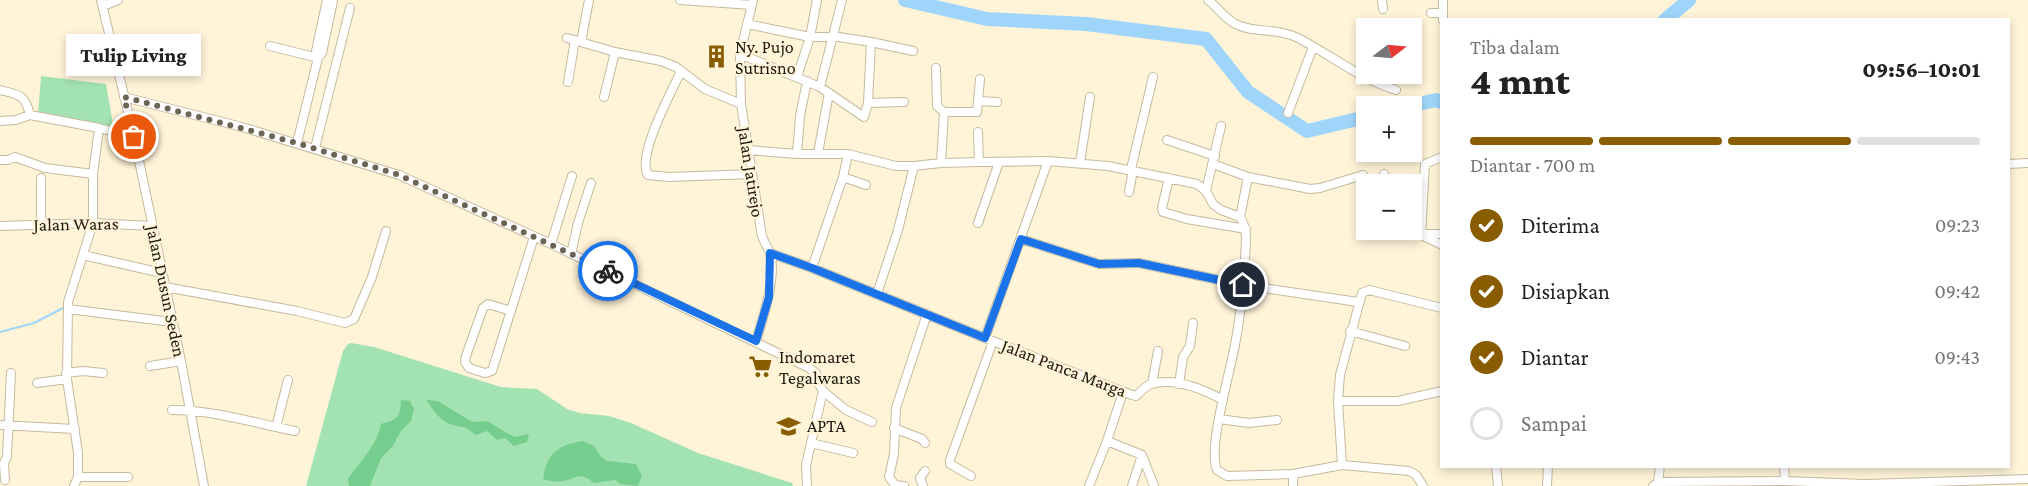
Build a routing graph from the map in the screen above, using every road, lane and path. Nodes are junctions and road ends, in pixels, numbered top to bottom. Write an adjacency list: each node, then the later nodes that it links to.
1 (118, 0): 9 (street)
2 (589, 0): 19 (street)
3 (680, 0): 10 (street)
4 (817, 0): 17 (street)
5 (842, 0): 16 (street)
6 (1208, 0): 22 (street)
7 (1382, 0): 12 (street)
8 (1443, 0): 14 (street)
9 (102, 3): 38 (street, Jalan Dusun Seden)
10 (753, 3): 15 (street, Jalan Jatirejo)
11 (350, 8): 56 (street)
12 (1383, 9)
13 (1431, 13): 14 (street)
14 (1443, 16)
15 (747, 24): 17 (street); 25 (street, Jalan Jatirejo)
16 (834, 36): 17 (street); 20 (street); 34 (street)
17 (810, 37): 30 (street)
18 (567, 38): 19 (street)
19 (578, 41): 24 (street); 33 (street)
20 (871, 42): 23 (street); 44 (street)
21 (270, 46): 26 (street)
22 (1312, 47): 36 (street); 47 (street)
23 (913, 51)
24 (615, 52): 28 (street); 39 (street)
25 (740, 54): 30 (street); 45 (street, Jalan Jatirejo)
26 (318, 58): 26 (street); 55 (street)
27 (936, 68): 46 (street)
28 (681, 71): 45 (street); 74 (street)
29 (1153, 76): 72 (street)
30 (797, 77): 32 (street)
31 (980, 79): 41 (street)
32 (807, 81): 34 (street); 59 (street)
33 (568, 82)
34 (820, 87): 37 (street)
35 (0, 90): 48 (street)
36 (1396, 90)
37 (829, 93): 44 (street); 58 (street)
38 (124, 97): 53 (street, Jalan Dusun Seden); 55 (street)
39 (604, 97)
40 (1090, 97): 68 (street)
41 (979, 101): 43 (street); 46 (street)
42 (903, 102): 44 (street)
43 (997, 102)
44 (868, 103)
45 (741, 104): 57 (street, Jalan Jatirejo)
46 (944, 112): 67 (street)
47 (1288, 113)
48 (30, 115): 49 (street); 51 (street)
49 (0, 121)
50 (1221, 126): 63 (street)
51 (99, 128): 53 (street); 73 (street)
52 (978, 132): 65 (street)
53 (134, 137): 91 (street, Jalan Dusun Seden)
54 (1167, 140): 63 (street)
55 (297, 143): 56 (street)
56 (315, 148): 97 (street)
57 (748, 150): 59 (street); 74 (street, Jalan Jatirejo)
58 (818, 153): 59 (street); 60 (street)
59 (797, 154)
60 (848, 154): 71 (street); 76 (street)
61 (1440, 158): 86 (street)
62 (0, 160): 73 (street)
63 (1214, 160): 77 (street); 83 (street)
64 (1048, 161): 66 (street); 68 (street); 98 (street)
65 (979, 162): 66 (street); 67 (street)
66 (999, 162): 88 (street)
67 (942, 163): 71 (street)
68 (1080, 163): 72 (street)
69 (2028, 163): 70 (street)
70 (2010, 164)
71 (915, 166): 108 (street)
72 (1132, 169): 80 (street); 84 (street)
73 (93, 174): 87 (street)
74 (752, 174): 101 (street, Jalan Jatirejo)
75 (572, 176): 100 (street)
76 (843, 177): 82 (street); 104 (street)
77 (1248, 177): 78 (street); 85 (street)
78 (1356, 177)
79 (41, 178): 89 (street)
80 (1169, 178): 83 (street); 92 (street)
81 (591, 183): 102 (street)
82 (866, 185)
83 (1206, 191): 85 (street)
84 (1129, 192)
85 (1240, 217): 92 (street)
86 (1422, 217)
87 (93, 223): 89 (street, Jalan Waras); 91 (street, Jalan Waras); 103 (street)
88 (978, 223)
89 (41, 224): 90 (street, Jalan Waras)
90 (0, 226)
91 (152, 226): 105 (street, Jalan Dusun Seden)
92 (1246, 229): 106 (street)
93 (386, 231): 107 (street)
94 (1440, 234): 95 (street)
95 (1422, 235)
96 (1422, 235): 99 (street)
97 (534, 237): 100 (street); 112 (street)
98 (1021, 239): 106 (street); 117 (street)
99 (1440, 243)
100 (551, 244): 102 (street)
101 (770, 253): 104 (street, Jalan Panca Marga); 118 (street, Jalan Jatirejo)
102 (571, 254): 118 (street)
103 (83, 255): 105 (street); 110 (street)
104 (812, 268): 108 (street, Jalan Panca Marga)
105 (162, 273): 107 (street, Jalan Dusun Seden)
106 (1243, 285): 109 (street); 133 (street)
107 (165, 287): 114 (street, Jalan Dusun Seden)
108 (877, 294): 113 (street, Jalan Panca Marga)
109 (1358, 302): 111 (street); 116 (street)
110 (68, 306): 114 (street); 125 (street)
111 (1440, 308)
112 (511, 311): 112 (street)
113 (927, 314): 117 (street, Jalan Panca Marga); 142 (street)
114 (172, 322): 121 (street, Jalan Dusun Seden)
115 (1193, 323): 129 (street)
116 (1350, 331): 119 (street); 134 (street)
117 (989, 340): 132 (street, Jalan Panca Marga); 157 (street)
118 (756, 341): 130 (street)
119 (1405, 346)
120 (1158, 351): 128 (street)
121 (181, 361): 122 (street); 136 (street, Jalan Dusun Seden)
122 (150, 366)
123 (11, 373): 140 (street)
124 (103, 373): 125 (street)
125 (67, 376): 127 (street); 143 (street)
126 (288, 380): 141 (street)
127 (38, 383)
128 (1152, 384): 129 (street, Jalan Panca Marga); 132 (street, Jalan Panca Marga)
129 (1179, 384): 133 (street, Jalan Panca Marga)
130 (823, 391): 139 (street); 146 (street)
131 (1440, 391): 134 (street)
132 (1123, 392): 145 (street)
133 (1223, 400): 137 (street)
134 (1338, 401): 150 (street)
135 (172, 410): 136 (street)
136 (189, 410): 141 (street); 166 (street, Jalan Dusun Seden)
137 (1219, 419): 138 (street); 156 (street)
138 (1277, 420)
139 (872, 422)
140 (3, 425): 143 (street); 161 (street)
141 (276, 427): 144 (street)
142 (894, 428): 147 (street); 168 (street)
143 (75, 429): 158 (street)
144 (295, 431)
145 (1107, 441): 149 (street); 170 (street)
146 (811, 443): 148 (street); 167 (street)
147 (925, 443)
148 (853, 453)
149 (1142, 455): 171 (street); 172 (street)
150 (1342, 465): 156 (street); 174 (street)
151 (1496, 468): 175 (street)
152 (1548, 468): 176 (street)
153 (1659, 468): 163 (street)
154 (1784, 468): 162 (street)
155 (925, 471): 169 (street)
156 (1293, 474): 173 (street)
157 (971, 476)
158 (78, 477): 159 (street); 165 (street)
159 (128, 477)
160 (2028, 479): 164 (street)
161 (5, 480)
162 (1785, 482): 163 (street); 164 (street)
163 (1655, 484)
164 (1824, 485)
165 (74, 486)
166 (204, 486)
167 (807, 486)
168 (904, 486)
169 (923, 486)
170 (1089, 486)
171 (1133, 486)
172 (1154, 486)
173 (1293, 486)
174 (1423, 486)
175 (1498, 486)
176 (1547, 486)

